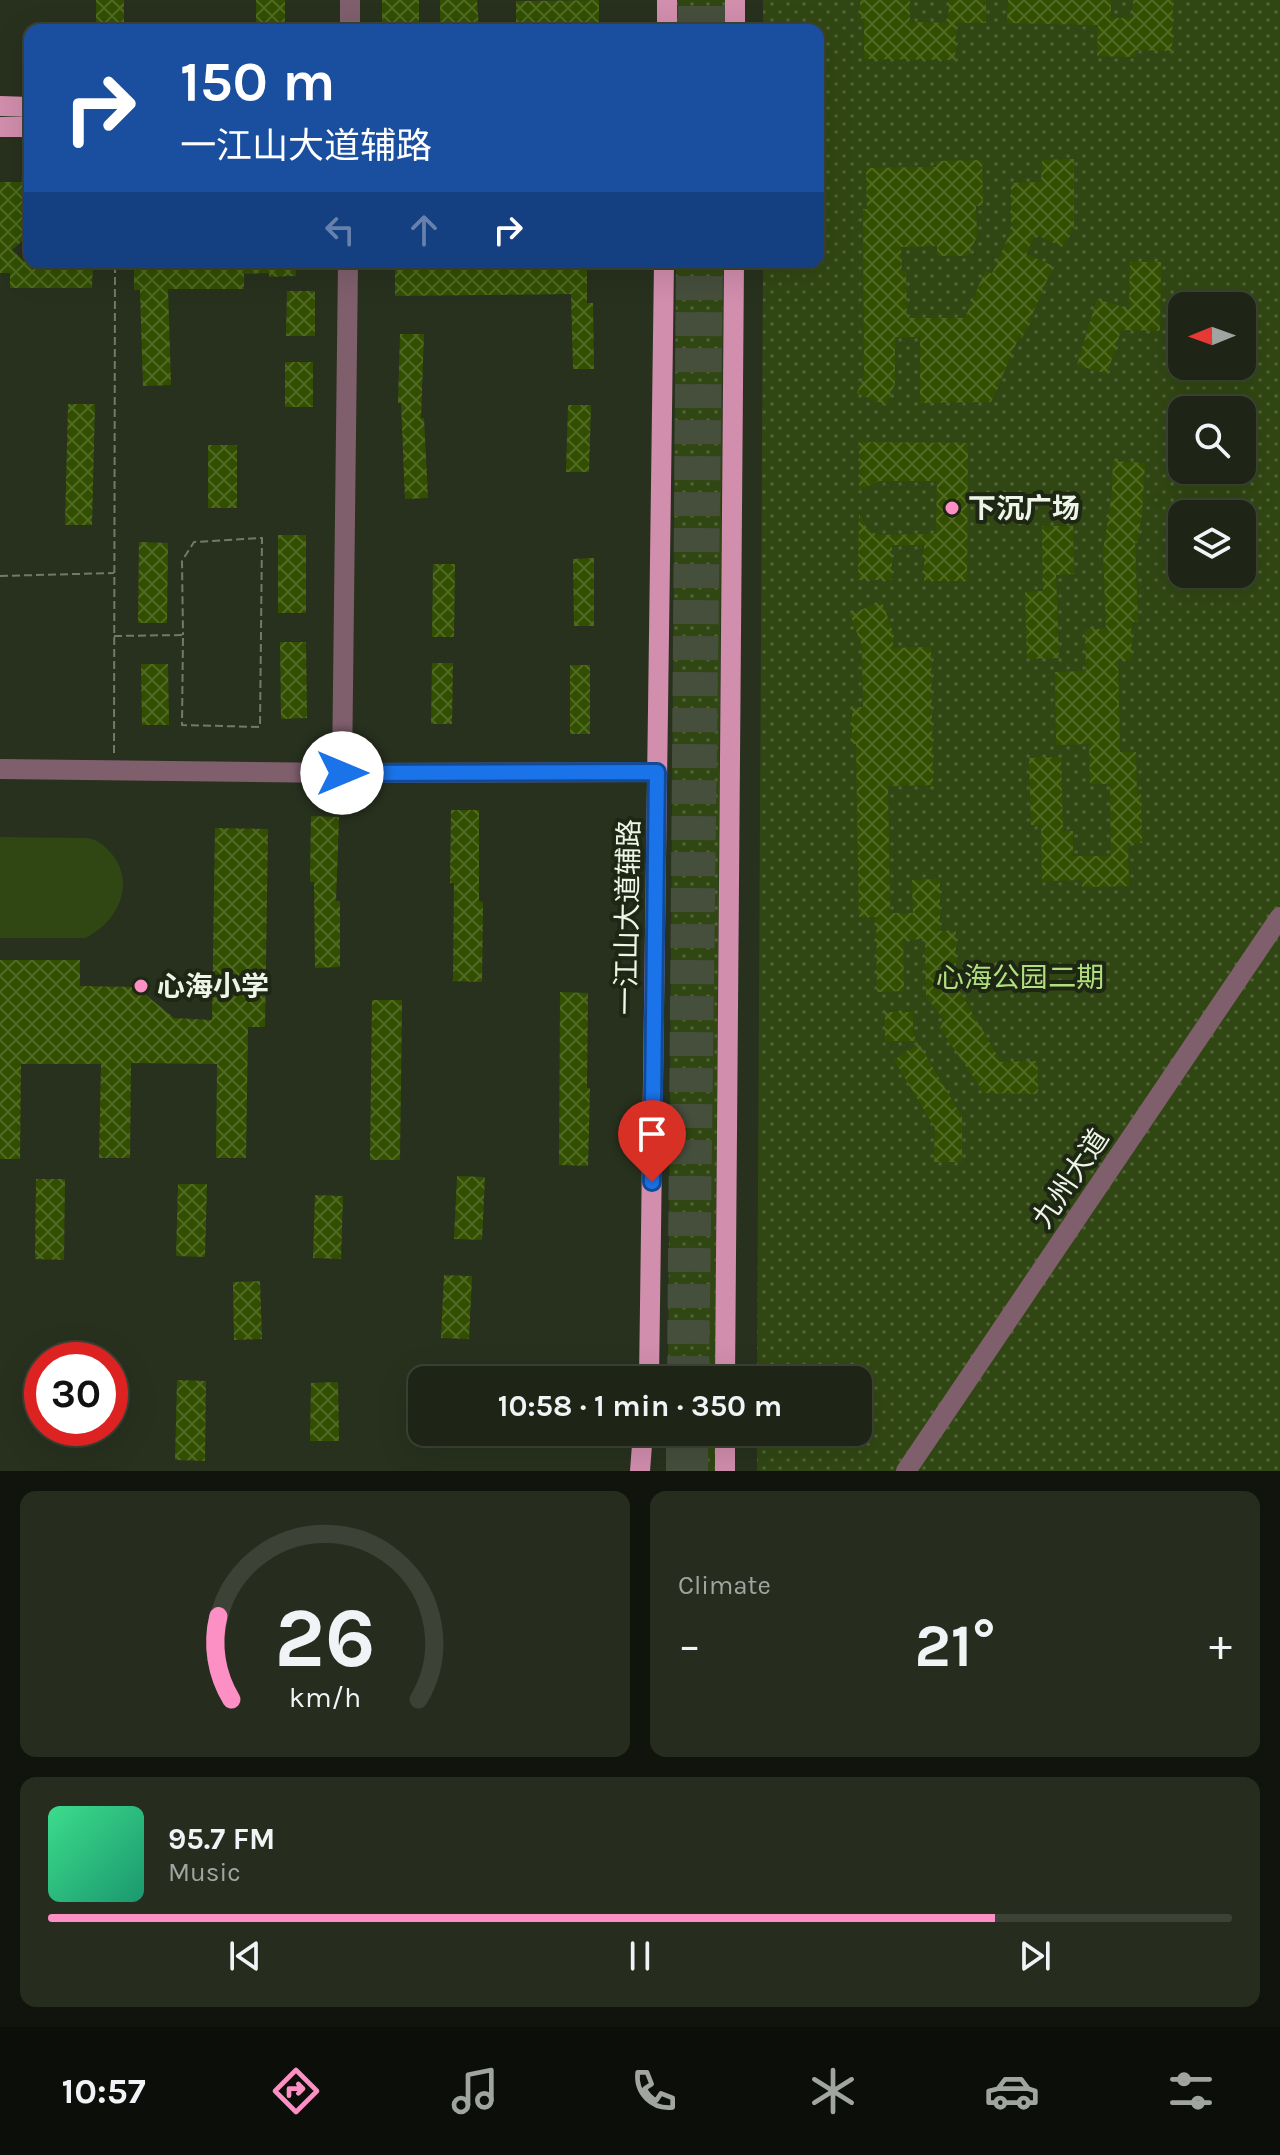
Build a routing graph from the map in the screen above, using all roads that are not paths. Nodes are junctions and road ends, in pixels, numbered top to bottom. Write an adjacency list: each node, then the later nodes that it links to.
1 (350, 0): 4 (street)
2 (667, 0): 5 (main road)
3 (735, 0): 6 (main road)
4 (350, 24)
5 (667, 24)
6 (735, 24)
7 (0, 106): 8 (main road)
8 (24, 107)
9 (0, 127): 10 (main road)
10 (24, 127)
11 (348, 268): 16 (street)
12 (664, 268): 15 (main road, 一江山大道辅路)
13 (734, 268): 19 (main road)
14 (0, 769): 16 (street)
15 (657, 772): 16 (street); 18 (main road, 一江山大道辅路)
16 (342, 773)
17 (1280, 917): 26 (street, 九州大道)
18 (649, 1366)
19 (725, 1366)
20 (642, 1446): 23 (main road)
21 (649, 1446): 24 (main road)
22 (725, 1446): 25 (main road)
23 (640, 1471)
24 (649, 1471)
25 (725, 1471)
26 (906, 1471)

